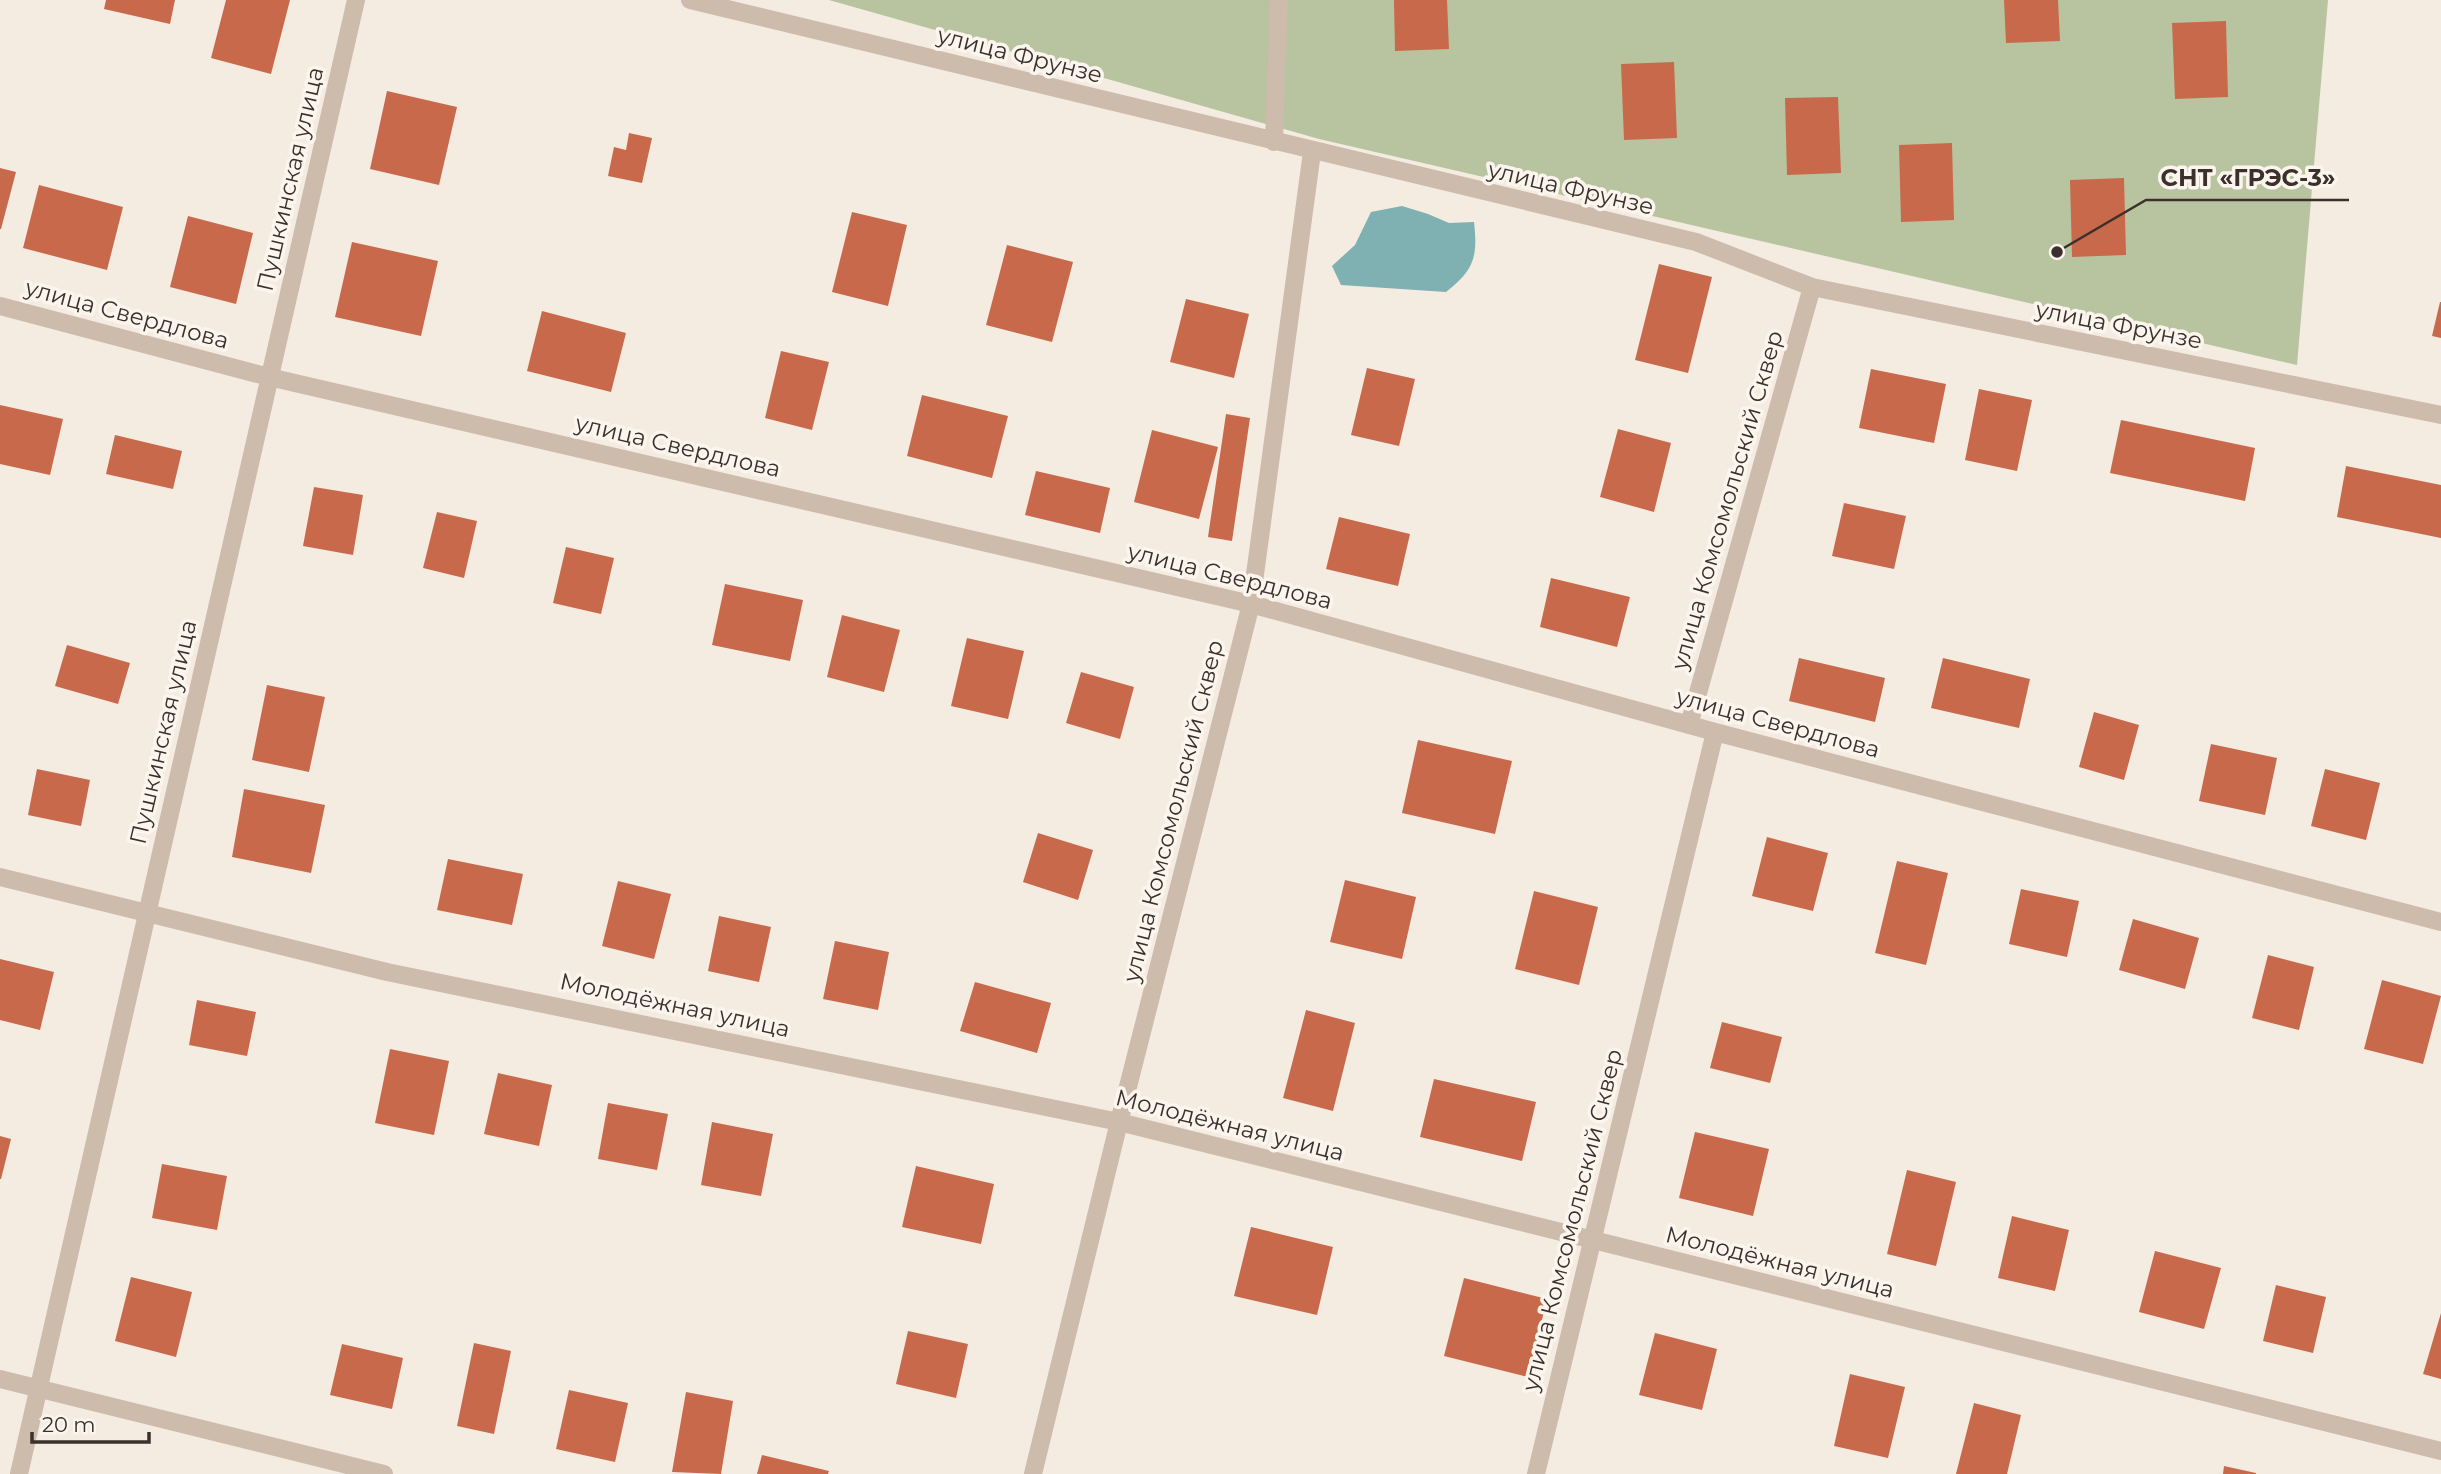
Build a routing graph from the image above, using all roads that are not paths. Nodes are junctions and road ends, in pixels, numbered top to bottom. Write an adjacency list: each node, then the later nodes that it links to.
1 (356, 0): 8 (street, Пушкинская улица)
2 (690, 0): 4 (street, улица Фрунзе)
3 (1279, 0): 4 (street)
4 (1274, 142): 5 (street, улица Фрунзе)
5 (1312, 152): 6 (street, улица Фрунзе); 10 (street, улица Комсомольский Сквер)
6 (1812, 287): 9 (street, улица Фрунзе); 11 (street, улица Комсомольский Сквер)
7 (0, 306): 8 (street, улица Свердлова)
8 (269, 377): 10 (street, улица Свердлова); 14 (street, Пушкинская улица)
9 (2441, 415)
10 (1251, 604): 11 (street, улица Свердлова); 16 (street, улица Комсомольский Сквер)
11 (1689, 725): 12 (street, улица Свердлова)
12 (1715, 732): 15 (street, улица Свердлова); 17 (street, улица Комсомольский Сквер)
13 (0, 877): 14 (street, Молодёжная улица)
14 (147, 911): 16 (street, Молодёжная улица); 19 (street, Пушкинская улица)
15 (2441, 922)
16 (1119, 1122): 17 (street, Молодёжная улица); 23 (street, улица Комсомольский Сквер)
17 (1591, 1241): 20 (street, Молодёжная улица); 24 (street, улица Комсомольский Сквер)
18 (0, 1379): 19 (street)
19 (38, 1388): 21 (street, Пушкинская улица); 22 (street)
20 (2441, 1451)
21 (19, 1474)
22 (384, 1474)
23 (1033, 1474)
24 (1536, 1474)

